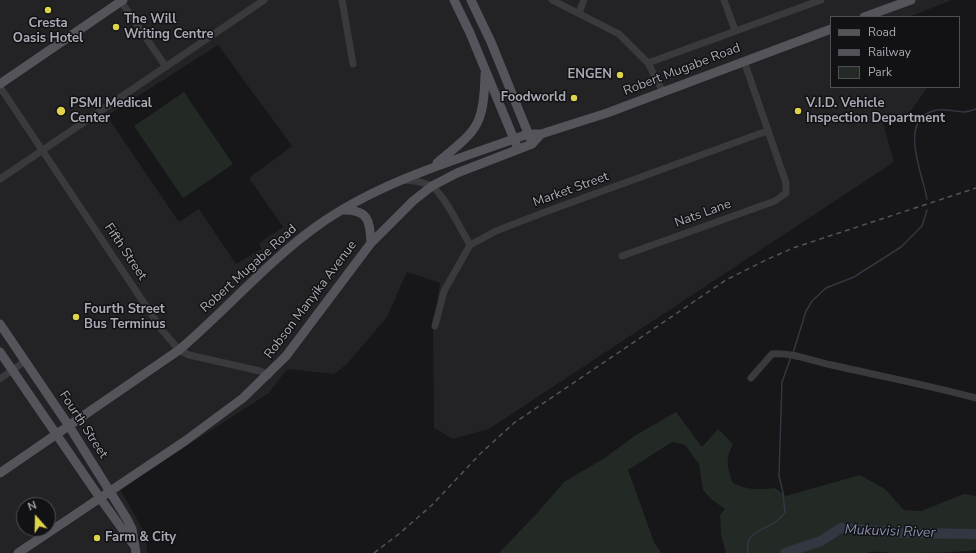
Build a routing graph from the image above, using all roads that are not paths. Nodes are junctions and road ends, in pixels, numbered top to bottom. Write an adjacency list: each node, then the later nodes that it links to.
1 (264, 0): 18 (street)
2 (342, 0): 17 (street)
3 (454, 0): 19 (main road)
4 (471, 0): 23 (main road)
5 (552, 0): 11 (street)
6 (584, 0): 11 (street)
7 (724, 0): 14 (street)
8 (821, 0): 14 (street)
9 (911, 0): 12 (main road)
10 (121, 1): 18 (street); 20 (main road)
11 (579, 13): 16 (street)
12 (867, 16)
13 (830, 29): 15 (main road, Robert Mugabe Road)
14 (735, 30): 16 (street)
15 (744, 61): 21 (main road, Robert Mugabe Road); 22 (street)
16 (648, 63): 21 (street)
17 (353, 64)
18 (166, 67): 28 (street)
19 (485, 70): 25 (main road); 29 (main road)
20 (0, 85): 28 (street, Fifth Street)
21 (663, 92): 24 (main road, Robert Mugabe Road)
22 (767, 131): 35 (street, Market Street); 36 (street, Nats Lane)
23 (528, 134): 24 (main road, Robert Mugabe Road); 25 (main road, Robert Mugabe Road); 26 (main road)
24 (541, 134): 26 (main road)
25 (514, 139): 27 (main road); 29 (main road, Robert Mugabe Road)
26 (532, 144): 27 (main road, Robson Manyika Avenue)
27 (518, 149): 32 (main road, Robson Manyika Avenue)
28 (42, 150): 30 (street); 39 (street, Fifth Street)
29 (433, 167): 31 (main road, Robert Mugabe Road)
30 (0, 179)
31 (404, 180): 32 (street); 33 (main road, Robert Mugabe Road)
32 (432, 186): 34 (main road, Robson Manyika Avenue); 35 (street)
33 (342, 210): 34 (main road); 39 (main road, Robert Mugabe Road)
34 (371, 242): 43 (main road, Robson Manyika Avenue)
35 (470, 245): 38 (street)
36 (622, 256)
37 (0, 324): 41 (main road, Fourth Street)
38 (435, 326)
39 (179, 350): 43 (street, Fifth Street); 47 (main road, Robert Mugabe Road)
40 (0, 352): 42 (main road)
41 (25, 361): 42 (street); 47 (main road, Fourth Street)
42 (12, 370): 45 (street); 48 (main road)
43 (269, 375): 50 (main road, Robson Manyika Avenue)
44 (751, 378): 46 (street)
45 (0, 379)
46 (976, 398)
47 (69, 426): 48 (main road, Robert Mugabe Road); 50 (main road, Fourth Street)
48 (58, 435): 49 (main road, Robert Mugabe Road); 51 (main road)
49 (0, 473)
50 (110, 492): 51 (main road, Robson Manyika Avenue); 52 (main road, Fourth Street)
51 (100, 498): 52 (main road); 53 (main road, Robson Manyika Avenue)
52 (135, 549)
53 (18, 553)

